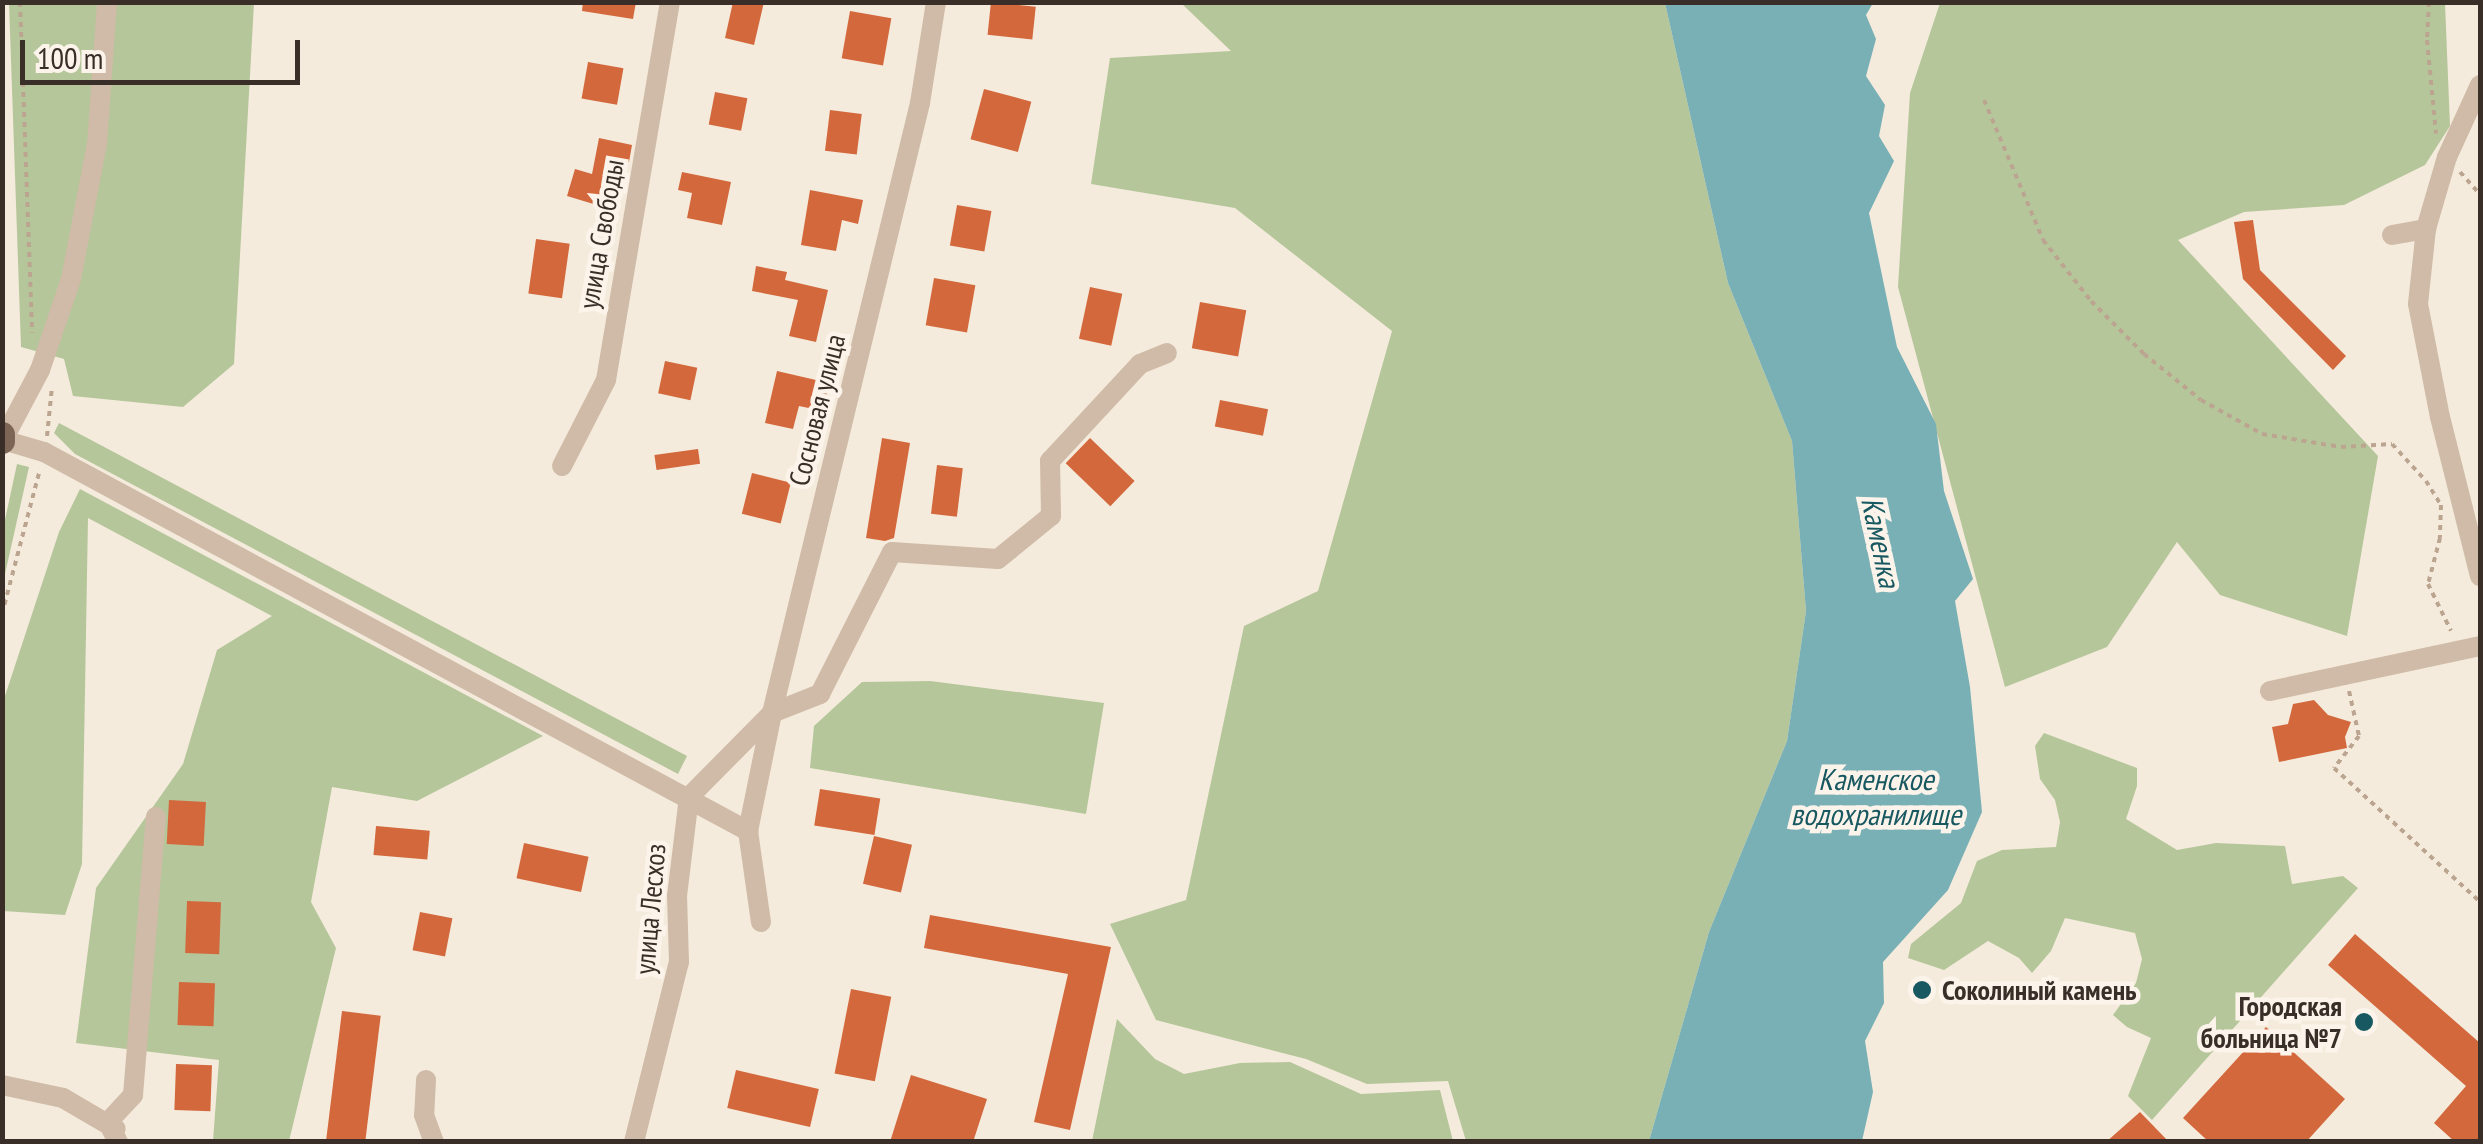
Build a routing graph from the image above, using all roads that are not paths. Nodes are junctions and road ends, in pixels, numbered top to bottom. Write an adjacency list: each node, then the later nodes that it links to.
1 (106, 2): 8 (street)
2 (670, 2): 9 (street, улица Свободы)
3 (936, 2): 13 (street, Сосновая улица)
4 (2480, 85): 5 (street)
5 (2426, 229): 6 (street); 10 (street)
6 (2392, 235)
7 (1167, 353): 13 (street)
8 (2, 438): 14 (street)
9 (562, 466)
10 (2480, 576)
11 (2478, 647): 12 (street)
12 (2270, 691)
13 (772, 713): 14 (street); 16 (street, Сосновая улица)
14 (688, 798): 16 (street); 24 (street, улица Лесхоз)
15 (156, 817): 20 (street)
16 (748, 831): 17 (street)
17 (762, 922)
18 (426, 1080): 23 (street)
19 (2, 1085): 20 (street)
20 (108, 1122): 21 (street); 22 (street)
21 (118, 1142)
22 (130, 1142)
23 (434, 1142)
24 (634, 1142)

